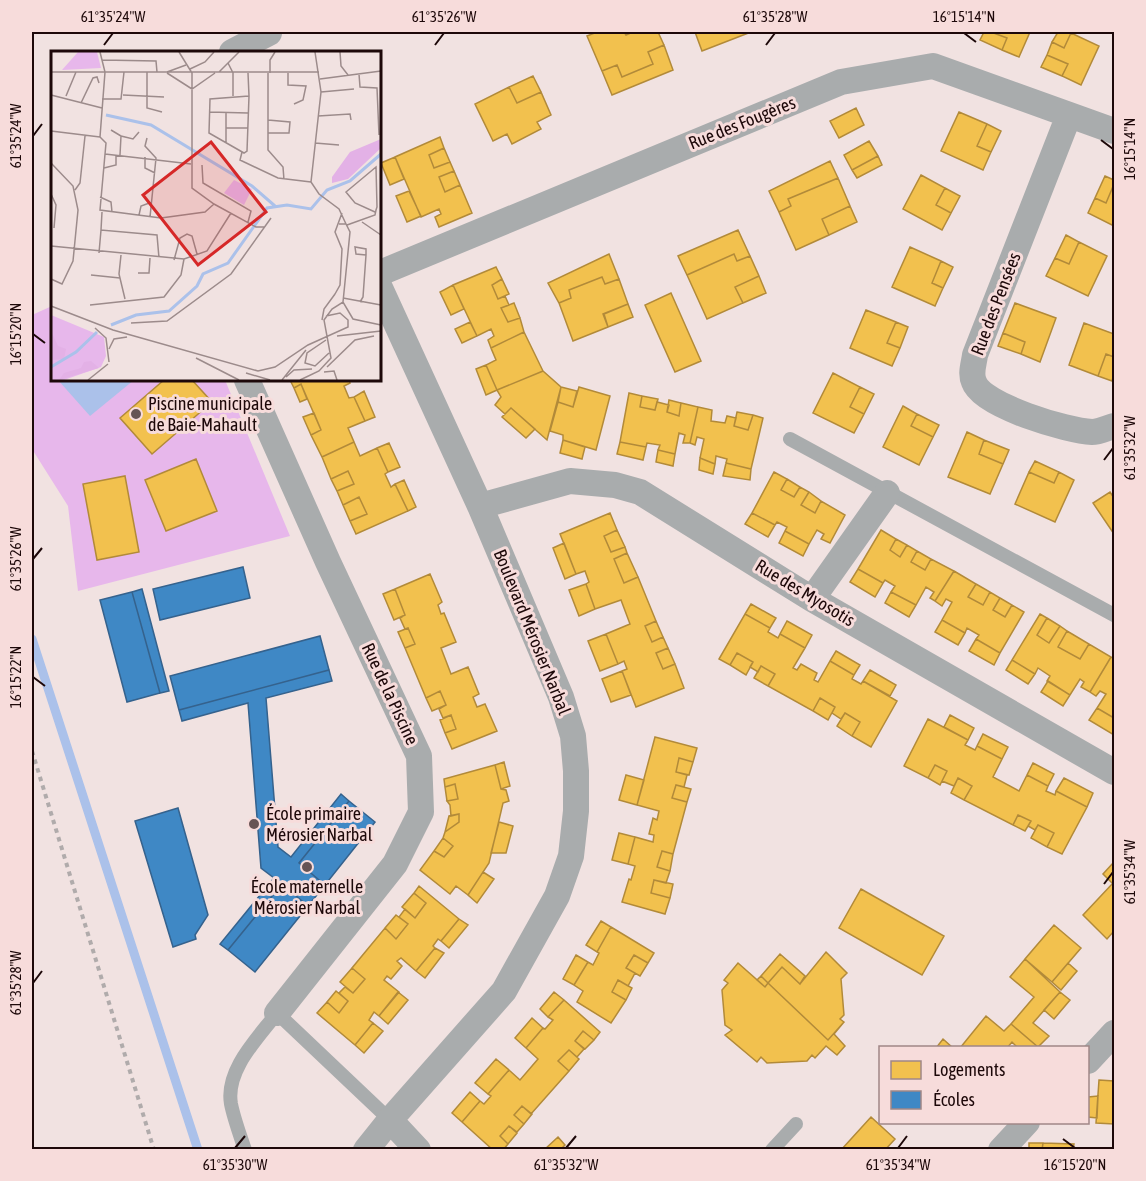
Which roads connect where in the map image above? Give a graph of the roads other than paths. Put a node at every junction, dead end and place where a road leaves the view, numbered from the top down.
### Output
1 (271, 39) edge
2 (235, 51) edge
3 (1068, 115) junction
4 (1114, 130) edge
5 (381, 273) edge
6 (381, 290) edge
7 (247, 381) edge
8 (1114, 426) edge
9 (790, 439) dead end
10 (887, 493) junction
11 (480, 506) junction
12 (812, 599) junction
13 (1114, 615) edge
14 (1114, 772) edge
15 (277, 1013) junction
16 (1114, 1033) edge
17 (1089, 1060) edge
18 (390, 1120) junction
19 (1025, 1124) edge
20 (796, 1125) dead end
21 (245, 1149) edge
22 (366, 1149) edge
23 (418, 1149) edge
24 (772, 1149) edge
25 (1001, 1149) edge

1 - 2 street
3 - 4 street, Rue des Fougères
3 - 5 street, Rue des Fougères
3 - 8 street, Rue des Pensées
6 - 11 street, Boulevard Mérosier Narbal
7 - 15 street, Rue de la Piscine
9 - 10 lane
10 - 12 street
10 - 13 lane
11 - 12 street, Rue des Myosotis
11 - 18 street, Boulevard Mérosier Narbal
12 - 14 street, Rue des Myosotis
15 - 18 lane
15 - 21 lane, Rue de la Piscine
16 - 17 street
18 - 22 street, Boulevard Mérosier Narbal
18 - 23 street
19 - 25 street
20 - 24 lane

